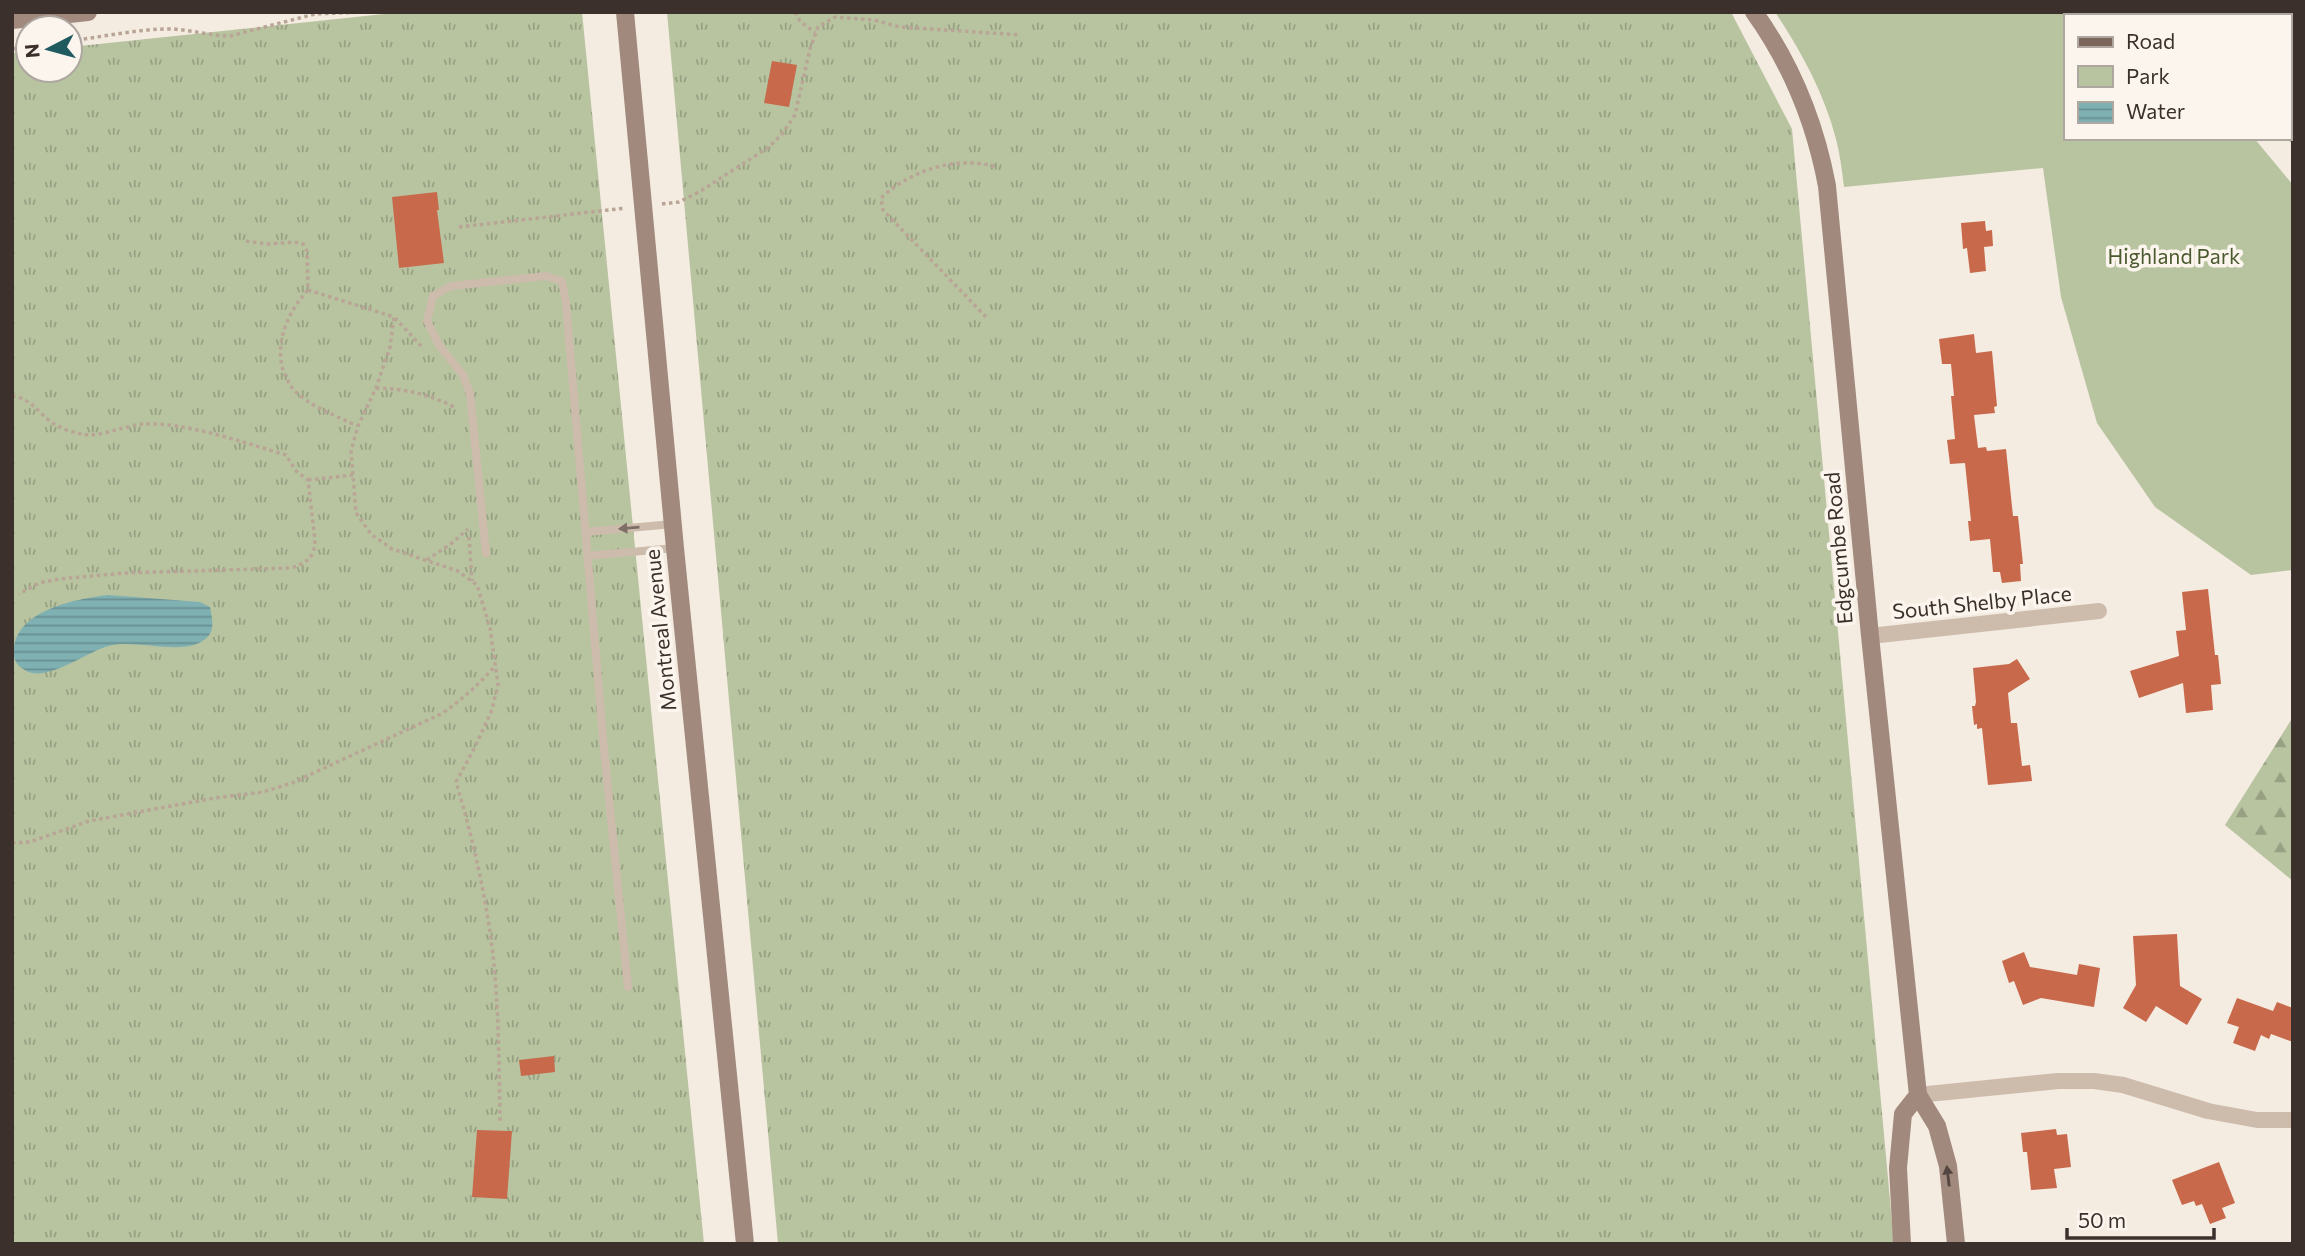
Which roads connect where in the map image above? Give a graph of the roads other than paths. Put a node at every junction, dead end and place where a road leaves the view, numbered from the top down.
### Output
1 (88, 12) edge
2 (625, 12) edge
3 (1754, 12) edge
4 (67, 13) edge
5 (12, 20) edge
6 (673, 524) junction
7 (586, 533) junction
8 (675, 548) junction
9 (486, 553) dead end
10 (587, 556) junction
11 (2099, 611) dead end
12 (1870, 636) junction
13 (628, 987) dead end
14 (1918, 1095) junction
15 (2293, 1119) edge
16 (745, 1244) edge
17 (1902, 1244) edge
18 (1955, 1244) edge

1 - 4 street
2 - 6 street, Montreal Avenue
3 - 12 street, Edgcumbe Road
4 - 5 street
6 -> 7 lane
6 - 8 street, Montreal Avenue
7 - 9 lane
7 - 10 lane
8 - 10 lane
8 - 16 street, Montreal Avenue
10 - 13 lane
11 - 12 street, South Shelby Place
12 - 14 street, Edgcumbe Road
14 - 15 street
14 - 17 street
18 -> 14 street, Edgcumbe Road

